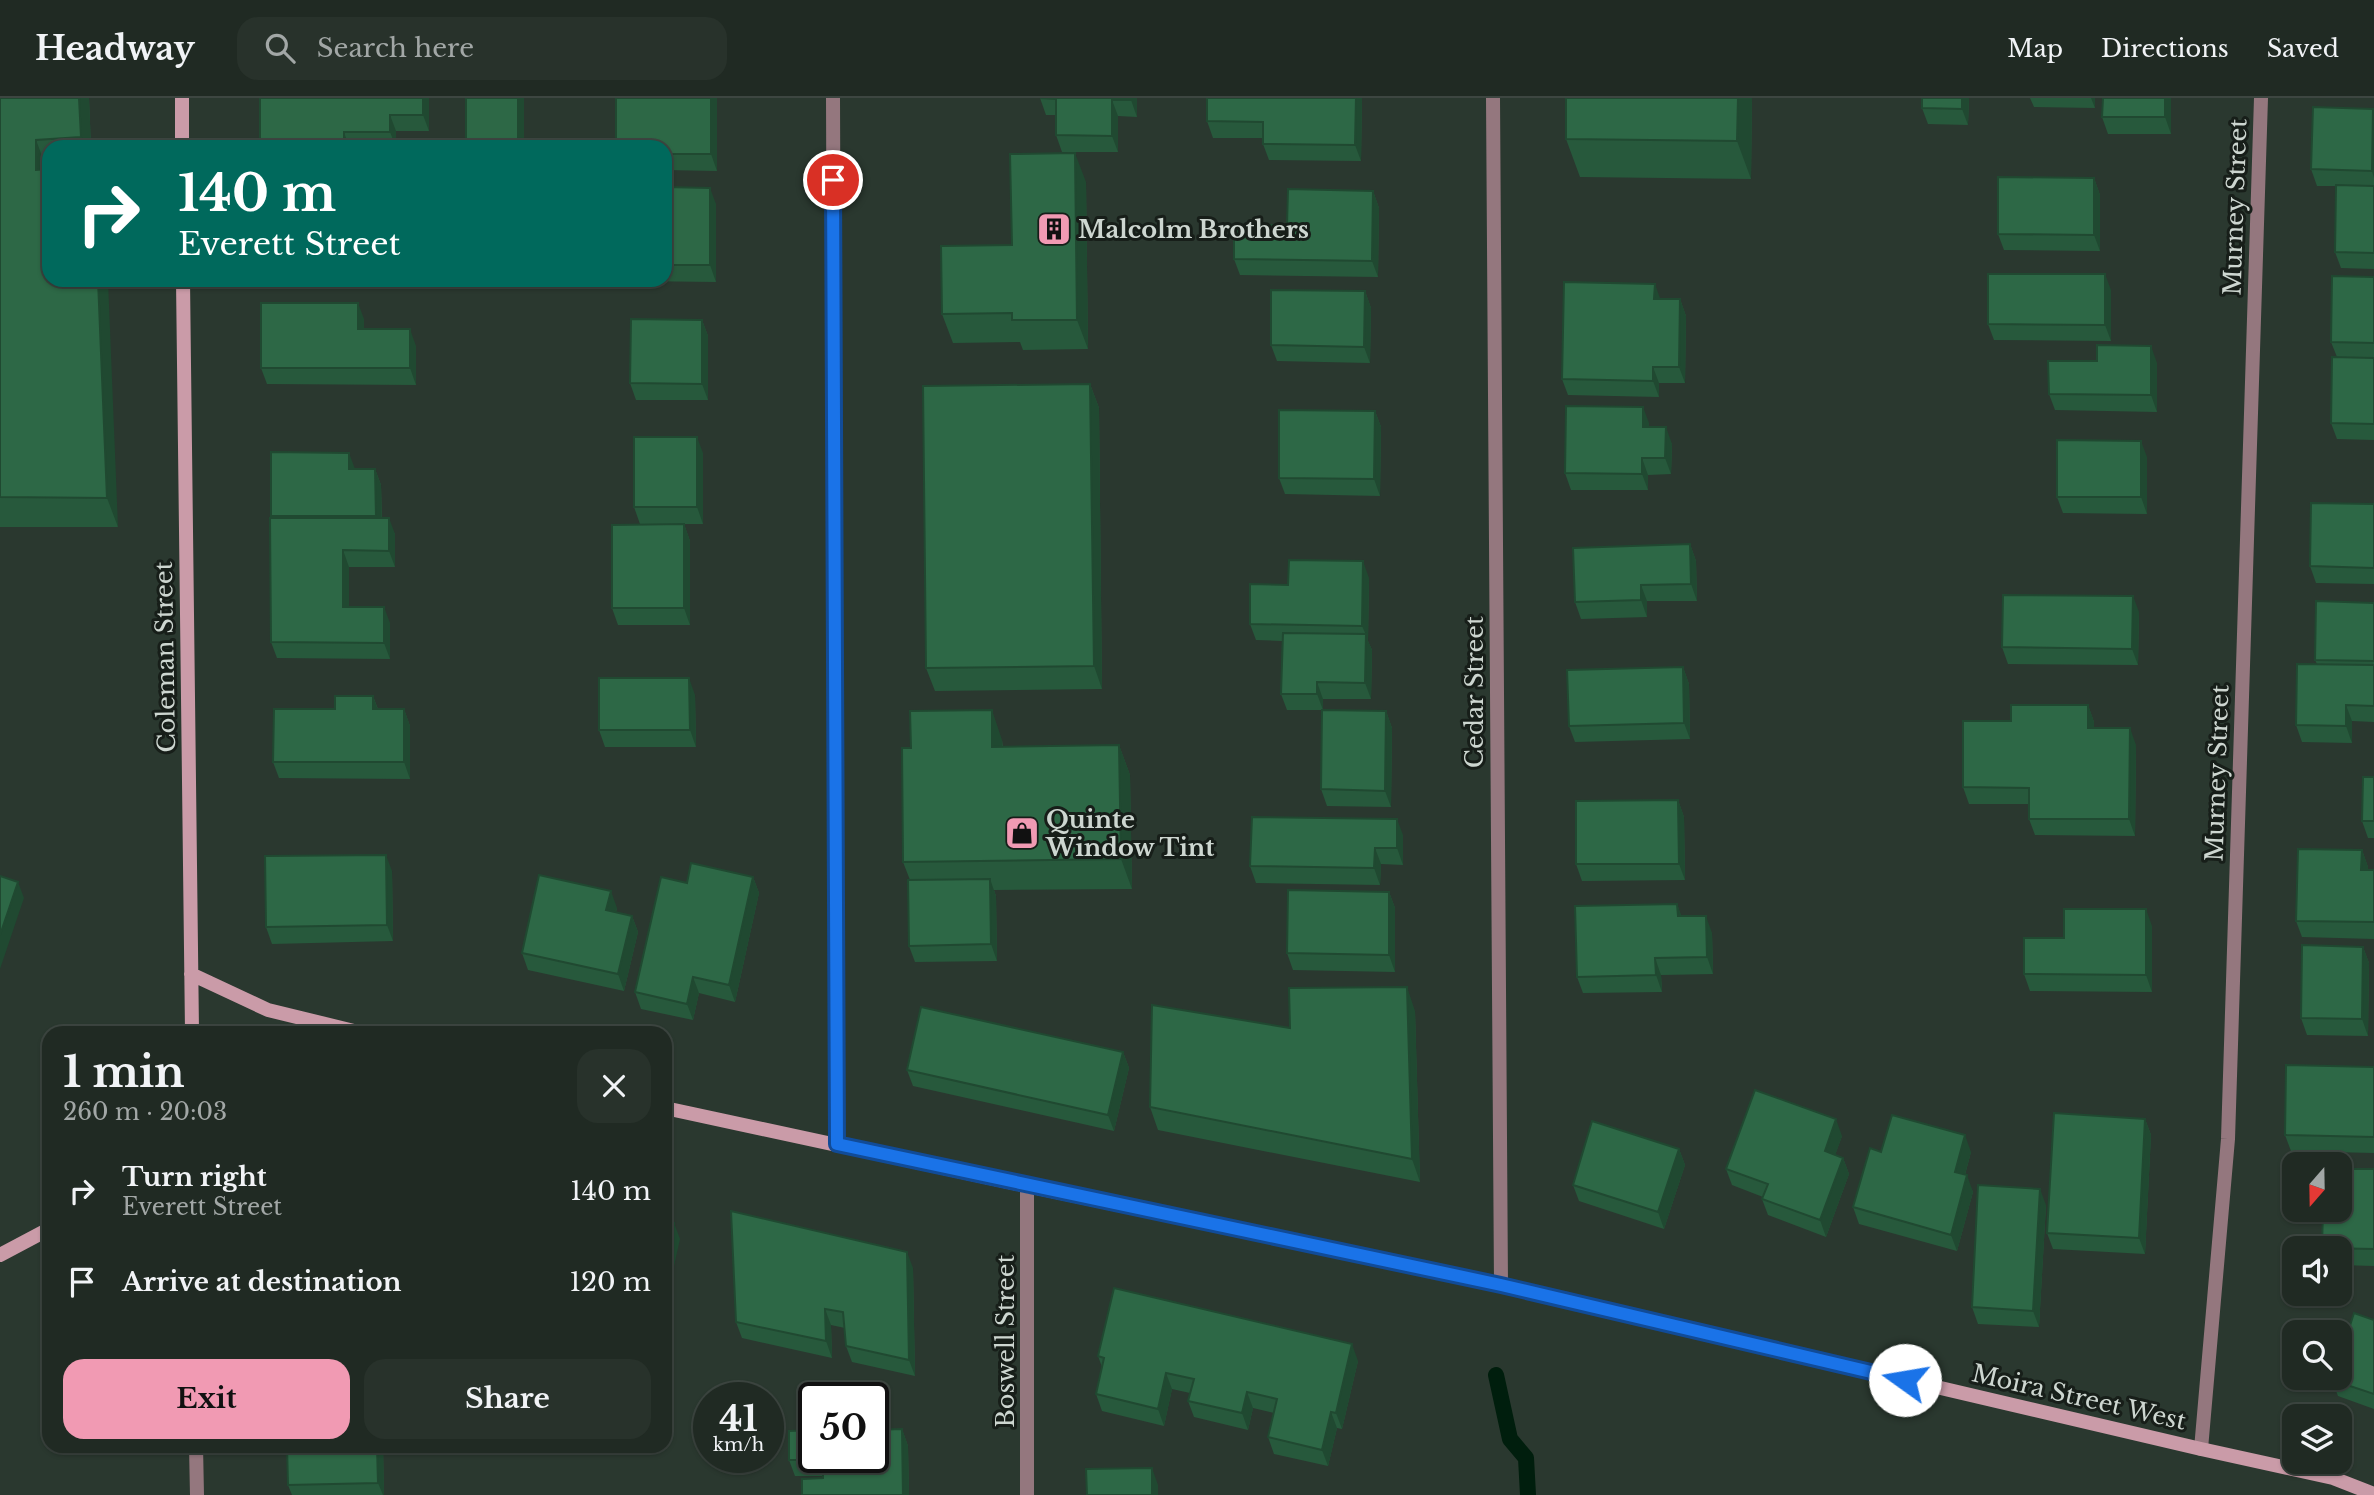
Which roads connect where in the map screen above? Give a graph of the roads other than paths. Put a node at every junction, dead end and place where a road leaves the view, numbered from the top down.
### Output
1 (181, 98) edge
2 (833, 98) edge
3 (1493, 98) edge
4 (2261, 98) edge
5 (182, 140) edge
6 (183, 287) edge
7 (191, 974) junction
8 (191, 1026) edge
9 (333, 1026) edge
10 (672, 1109) edge
11 (837, 1144) junction
12 (1027, 1186) junction
13 (42, 1233) edge
14 (0, 1255) edge
15 (1501, 1285) junction
16 (2201, 1449) junction
17 (196, 1453) edge
18 (2374, 1494) edge
19 (197, 1495) edge
20 (1027, 1495) edge

1 - 5 main road
2 - 11 street
3 - 15 street, Cedar Street
4 - 16 street, Murney Street
6 - 7 main road, Coleman Street
7 - 8 main road, Coleman Street
7 - 9 main road
10 - 11 main road, Moira Street West
11 - 12 main road, Moira Street West
12 - 15 main road, Moira Street West
12 - 20 street, Boswell Street
13 - 14 main road
15 - 16 main road, Moira Street West
16 - 18 main road, Moira Street West
17 - 19 street

